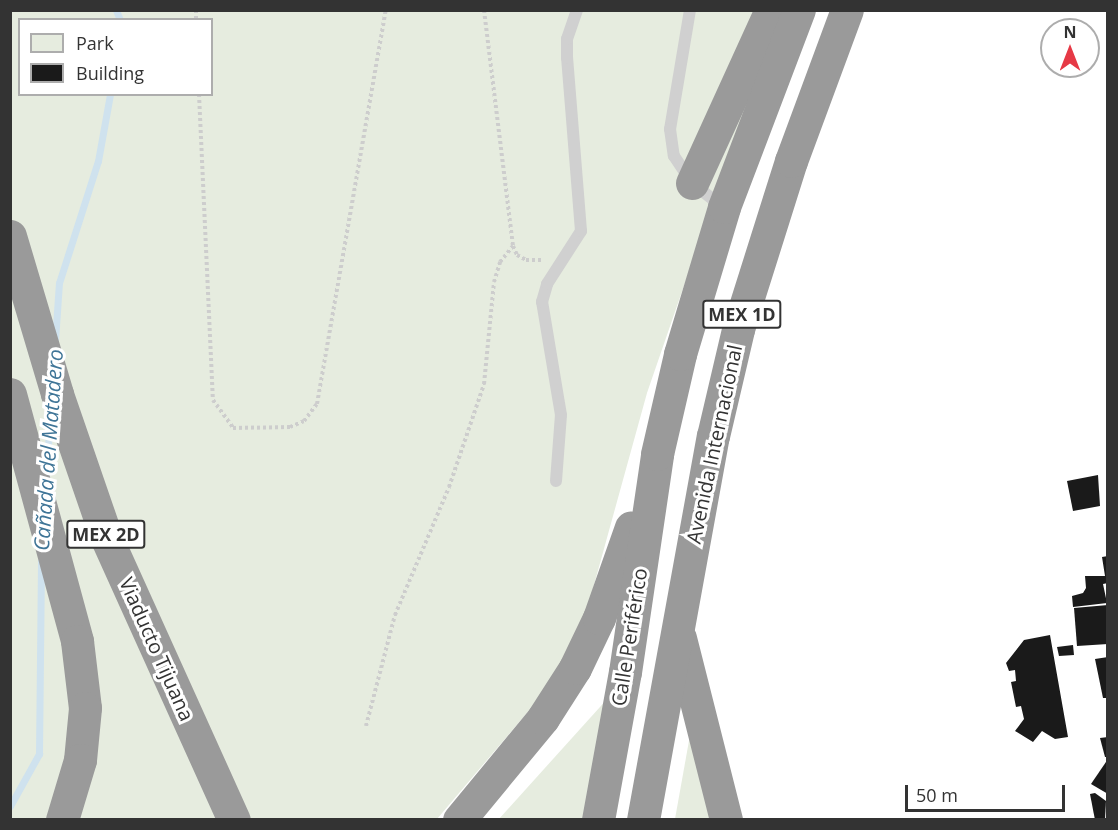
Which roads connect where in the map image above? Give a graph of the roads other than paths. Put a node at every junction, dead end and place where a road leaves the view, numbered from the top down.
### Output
1 (577, 10) edge
2 (690, 10) edge
3 (771, 10) edge
4 (799, 10) edge
5 (847, 10) edge
6 (692, 183) junction
7 (724, 207) junction
8 (10, 236) edge
9 (10, 394) edge
10 (657, 454) junction
11 (556, 481) dead end
12 (677, 629) junction
13 (62, 819) edge
14 (234, 819) edge
15 (459, 819) edge
16 (598, 819) edge
17 (644, 819) edge
18 (726, 819) edge

1 - 11 lane
2 - 6 lane
3 - 6 highway
4 - 7 highway, MEX 1D
5 - 12 highway, Avenida Internacional / MEX 1D
6 - 7 lane
7 - 10 highway, MEX 1D
8 - 14 highway, Viaducto Tijuana / MEX 2D
9 - 13 highway, MEX 2D
10 - 15 highway, MEX 1D
10 - 16 highway, Calle Periférico
12 - 17 highway, Avenida Internacional / MEX 1D
12 - 18 highway

